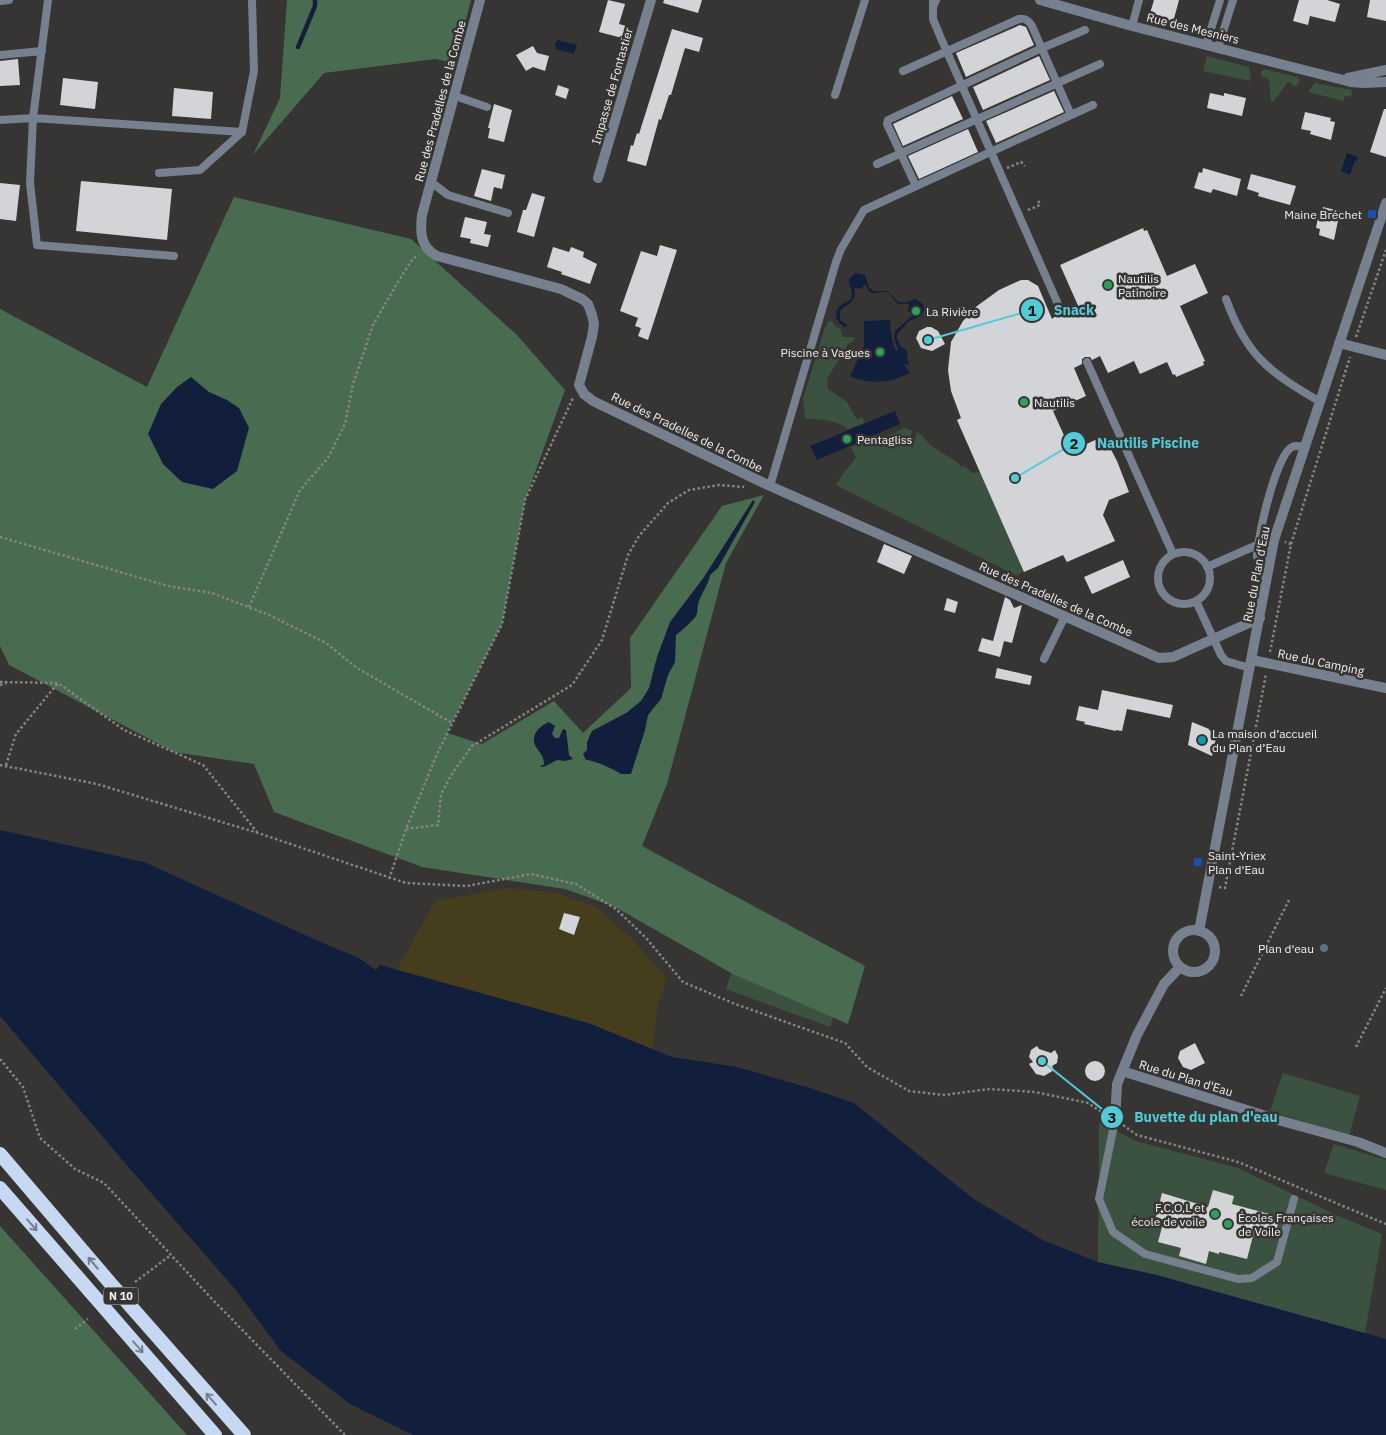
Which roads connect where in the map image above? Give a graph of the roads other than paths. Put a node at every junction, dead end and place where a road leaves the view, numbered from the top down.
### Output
1 (9, 0) edge
2 (48, 0) edge
3 (252, 0) edge
4 (480, 0) edge
5 (651, 0) edge
6 (864, 0) edge
7 (1040, 0) edge
8 (1139, 0) edge
9 (1220, 0) edge
10 (1233, 0) edge
11 (0, 1) edge
12 (934, 2) edge
13 (1132, 26) junction
14 (1085, 30) dead end
15 (1206, 45) junction
16 (1042, 48) junction
17 (1218, 48) junction
18 (42, 51) junction
19 (947, 52) junction
20 (0, 55) edge
21 (1100, 64) dead end
22 (1386, 70) edge
23 (903, 71) dead end
24 (1340, 79) junction
25 (1057, 82) junction
26 (1386, 82) edge
27 (962, 84) junction
28 (835, 94) dead end
29 (455, 96) junction
30 (1093, 105) dead end
31 (487, 107) dead end
32 (1071, 115) junction
33 (33, 118) junction
34 (977, 118) junction
35 (0, 120) edge
36 (242, 132) junction
37 (992, 151) junction
38 (901, 153) junction
39 (877, 164) dead end
40 (159, 173) dead end
41 (598, 178) dead end
42 (431, 182) junction
43 (916, 186) junction
44 (1386, 203) edge
45 (508, 212) dead end
46 (174, 256) dead end
47 (1226, 299) dead end
48 (1061, 311) dead end
49 (1339, 343) junction
50 (1386, 355) edge
51 (1087, 362) dead end
52 (1319, 400) junction
53 (1304, 447) junction
54 (770, 486) junction
55 (1257, 545) junction
56 (1173, 554) junction
57 (1207, 567) junction
58 (1269, 570) junction
59 (1196, 601) junction
60 (1064, 616) junction
61 (1260, 618) junction
62 (1214, 640) junction
63 (1044, 659) dead end
64 (1251, 664) junction
65 (1386, 688) edge
66 (1199, 931) junction
67 (1180, 967) junction
68 (1122, 1072) junction
69 (1115, 1120) joint
70 (1386, 1152) edge
71 (0, 1154) edge
72 (0, 1188) edge
73 (1294, 1200) dead end
74 (215, 1435) edge
75 (244, 1435) edge

1 - 11 lane
2 - 18 lane
3 - 36 lane
4 - 29 street, Rue des Pradelles de la Combe
5 - 41 street, Impasse de Fontastier
6 - 28 lane
7 - 13 street, Rue des Mesniers
8 - 13 lane
9 - 15 lane
10 - 17 lane
12 - 19 lane
13 - 15 street, Rue des Mesniers
14 - 16 lane
15 - 17 street, Rue des Mesniers
16 - 19 lane
16 - 25 lane
16 - 27 lane
17 - 24 street, Rue des Mesniers
18 - 20 lane
18 - 33 lane
19 - 23 lane
19 - 27 lane
21 - 25 lane
22 - 24 street, Rue des Mesniers
24 - 26 street, Rue des Mesniers
25 - 32 lane
25 - 34 lane
27 - 34 lane
27 - 38 lane
29 - 31 lane
29 - 42 street, Rue des Pradelles de la Combe
30 - 32 lane
32 - 37 lane
33 - 35 lane
33 - 36 lane
33 - 46 lane
34 - 37 lane
34 - 38 lane
36 - 40 lane
37 - 43 lane
37 - 48 lane
38 - 39 lane
38 - 43 lane
42 - 45 lane
42 - 54 street, Rue des Pradelles de la Combe
43 - 54 lane
44 - 49 street, Rue du Plan d'Eau
47 - 52 lane
49 - 50 street
49 - 52 street, Rue du Plan d'Eau
51 - 56 lane
52 - 53 street, Rue du Plan d'Eau
53 - 55 lane
53 - 58 street, Rue du Plan d'Eau
54 - 60 street, Rue des Pradelles de la Combe
55 - 57 lane
55 - 58 lane
56 - 57 lane
56 - 59 lane
57 - 59 lane
58 - 61 street, Rue du Plan d'Eau
59 - 62 lane
60 - 62 street, Rue des Pradelles de la Combe
60 - 63 lane
61 - 62 street, Rue des Pradelles de la Combe
61 - 64 street, Rue du Plan d'Eau
62 - 64 lane
64 - 65 street, Rue du Camping
64 - 66 street, Rue du Plan d'Eau
66 - 67 street
66 - 67 street
67 - 68 street, Rue du Plan d'Eau
68 - 69 street, Rue du Plan d'Eau
68 - 70 street, Rue du Plan d'Eau
69 - 73 lane
75 -> 71 highway, N 10
72 -> 74 highway, N 10

